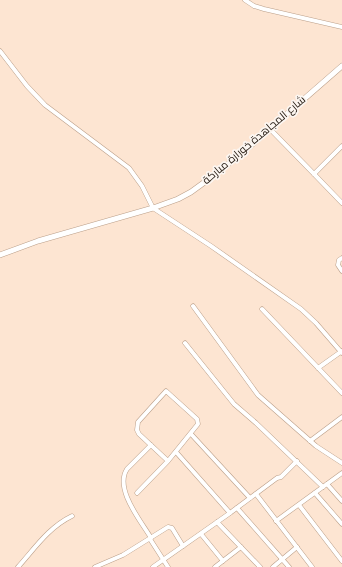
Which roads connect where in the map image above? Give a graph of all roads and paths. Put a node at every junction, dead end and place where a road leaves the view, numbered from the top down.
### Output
1 (245, 0) edge
2 (342, 26) edge
3 (0, 51) edge
4 (342, 66) edge
5 (270, 129) junction
6 (342, 146) edge
7 (314, 174) junction
8 (342, 203) edge
9 (153, 208) junction
10 (0, 255) edge
11 (342, 258) edge
12 (342, 271) edge
13 (193, 306) dead end
14 (262, 309) dead end
15 (185, 343) dead end
16 (342, 352) edge
17 (318, 368) junction
18 (342, 393) edge
19 (342, 417) edge
20 (191, 434) junction
21 (310, 441) junction
22 (150, 445) junction
23 (176, 452) junction
24 (168, 461) junction
25 (297, 461) junction
26 (342, 463) edge
27 (342, 474) edge
28 (325, 486) junction
29 (137, 492) dead end
30 (315, 493) junction
31 (256, 494) junction
32 (250, 498) junction
33 (342, 501) edge
34 (299, 505) junction
35 (237, 508) junction
36 (230, 513) junction
37 (72, 516) dead end
38 (276, 521) junction
39 (217, 522) junction
40 (342, 524) edge
41 (201, 534) junction
42 (151, 538) junction
43 (183, 546) junction
44 (241, 547) junction
45 (297, 547) junction
46 (282, 559) junction
47 (162, 561) junction
48 (342, 561) edge
49 (222, 564) edge
50 (18, 567) edge
51 (95, 567) edge
52 (153, 567) edge
53 (168, 567) edge
54 (215, 567) edge
55 (260, 567) edge
56 (273, 567) edge
57 (289, 567) edge
58 (312, 567) edge

1 - 2 street
3 - 9 street
4 - 5 street, شارع المجاهدة خورارة مباركة
5 - 7 street
5 - 9 street, شارع المجاهدة خورارة مباركة
6 - 7 street
7 - 8 street
9 - 10 street, شارع المجاهدة خورارة مباركة
9 - 16 street
11 - 12 street
13 - 21 street
14 - 17 street
15 - 25 street
16 - 17 street
17 - 18 street
19 - 21 street
20 - 22 street
20 - 23 street
20 - 32 street
21 - 26 street
22 - 24 street
22 - 42 street
23 - 24 street
23 - 36 street
24 - 29 street
25 - 28 street
25 - 31 street
27 - 28 street
28 - 30 street
28 - 33 street
30 - 34 street
30 - 40 street
31 - 32 street
31 - 38 street
32 - 35 street
34 - 38 street
34 - 48 street
35 - 36 street
35 - 46 street
36 - 39 street
37 - 50 street
38 - 45 street
39 - 41 street
39 - 44 street
41 - 43 street
41 - 49 street
42 - 43 street
42 - 47 street
42 - 51 street
43 - 47 street
44 - 49 street
44 - 55 street
45 - 46 street
45 - 58 street
46 - 56 street
46 - 57 street
47 - 52 street
47 - 53 street
49 - 54 street

